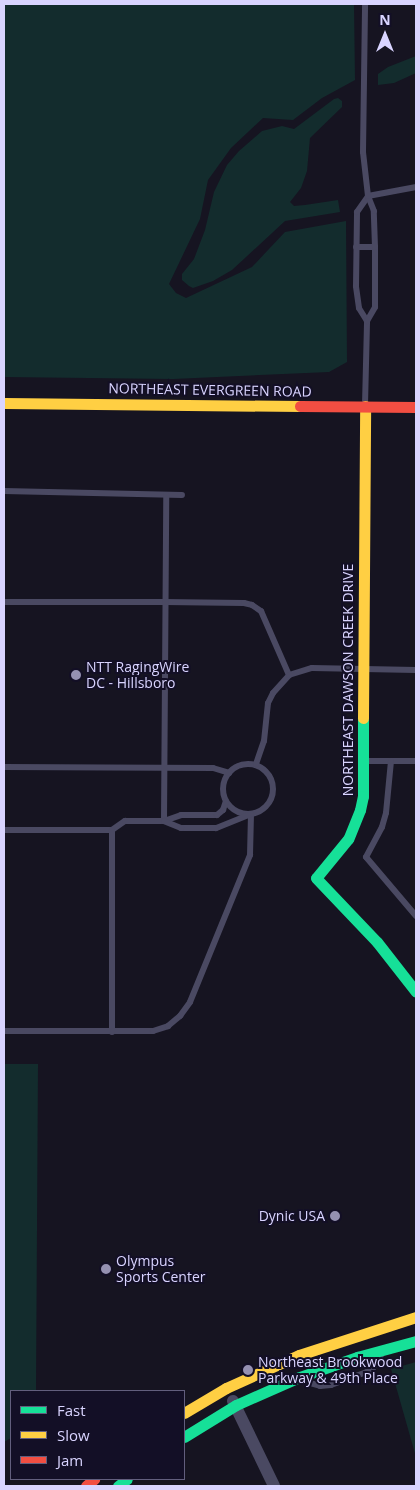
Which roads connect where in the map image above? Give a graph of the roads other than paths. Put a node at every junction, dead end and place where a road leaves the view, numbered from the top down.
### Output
1 (365, 4) edge
2 (416, 187) edge
3 (368, 196) junction
4 (356, 247) junction
5 (375, 247) junction
6 (367, 320) junction
7 (4, 403) edge
8 (365, 406) junction
9 (416, 407) edge
10 (4, 491) edge
11 (166, 495) junction
12 (182, 495) dead end
13 (4, 602) edge
14 (165, 602) junction
15 (363, 670) junction
16 (416, 670) edge
17 (289, 674) junction
18 (364, 761) junction
19 (390, 761) junction
20 (416, 761) edge
21 (256, 764) junction
22 (4, 767) edge
23 (164, 768) junction
24 (229, 773) junction
25 (226, 801) junction
26 (251, 814) junction
27 (164, 821) junction
28 (4, 830) edge
29 (112, 830) junction
30 (416, 916) edge
31 (416, 992) edge
32 (4, 1031) edge
33 (112, 1032) junction
34 (416, 1318) edge
35 (416, 1341) edge
36 (382, 1350) junction
37 (297, 1378) junction
38 (226, 1388) junction
39 (236, 1406) junction
40 (185, 1411) edge
41 (185, 1436) edge
42 (274, 1486) edge

1 - 3 lane
2 - 3 lane
3 - 4 lane
3 - 5 lane
4 - 5 lane
4 - 6 lane
5 - 6 lane
6 - 8 lane
7 - 8 main road, NORTHEAST EVERGREEN ROAD
8 - 9 main road, NORTHEAST EVERGREEN ROAD
8 - 15 main road, NORTHEAST DAWSON CREEK DRIVE
10 - 11 lane
11 - 12 lane
11 - 14 lane
13 - 14 lane
14 - 17 lane
14 - 23 lane
15 - 16 lane
15 - 17 lane
15 - 18 main road, NORTHEAST DAWSON CREEK DRIVE
17 - 21 lane
18 - 19 lane
18 - 31 main road, NORTHEAST DAWSON CREEK DRIVE
19 - 20 lane
19 - 30 lane
21 - 24 lane
21 - 26 lane
22 - 23 lane
23 - 24 lane
23 - 27 lane
24 - 25 lane
25 - 26 lane
25 - 27 lane
26 - 27 lane
26 - 33 lane
27 - 29 lane
28 - 29 lane
29 - 33 lane
32 - 33 lane
34 - 38 main road
35 - 36 main road
36 - 37 main road
36 - 37 lane
37 - 39 main road
38 - 39 street
38 - 40 main road
39 - 41 main road
39 - 42 street

